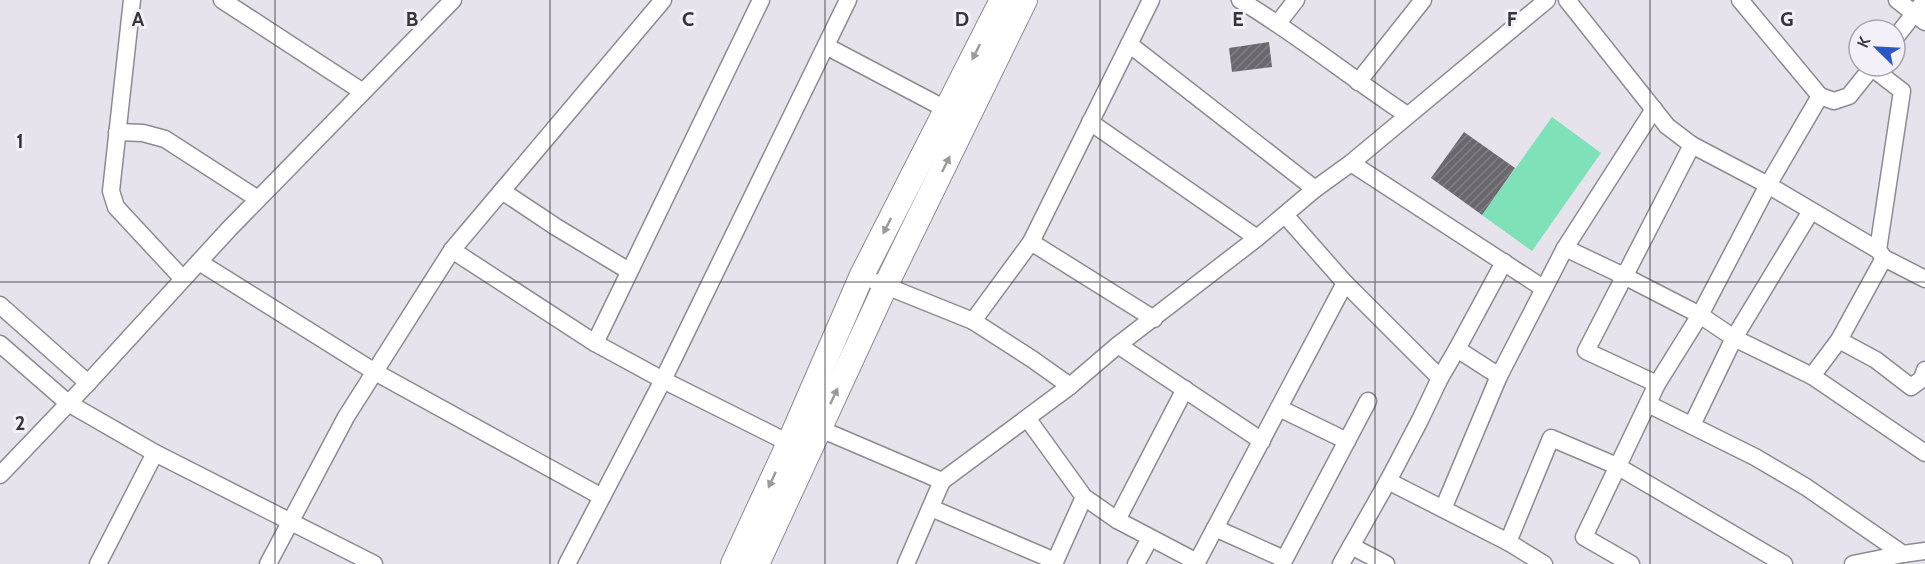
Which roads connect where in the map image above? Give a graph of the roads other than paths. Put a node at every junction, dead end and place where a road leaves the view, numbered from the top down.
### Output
1 (132, 0) edge
2 (222, 0) edge
3 (453, 0) edge
4 (663, 0) edge
5 (761, 0) edge
6 (848, 0) edge
7 (1002, 0) edge
8 (1026, 0) edge
9 (1151, 0) edge
10 (1240, 0) edge
11 (1296, 0) edge
12 (1423, 0) edge
13 (1547, 0) edge
14 (1567, 0) edge
15 (1740, 0) edge
16 (1897, 0) edge
17 (1925, 0) edge
18 (1920, 18) edge
19 (1278, 23) junction
20 (1907, 28) edge
21 (1129, 44) junction
22 (826, 46) junction
23 (1863, 78) edge
24 (1886, 78) edge
25 (1358, 82) junction
26 (363, 92) junction
27 (1820, 96) junction
28 (1654, 109) junction
29 (957, 115) junction
30 (1407, 115) junction
31 (1090, 122) junction
32 (117, 132) junction
33 (1692, 145) junction
34 (1352, 163) junction
35 (1768, 185) junction
36 (1315, 189) junction
37 (502, 191) junction
38 (258, 199) junction
39 (1811, 211) junction
40 (1285, 215) junction
41 (1257, 238) junction
42 (1031, 242) junction
43 (1565, 248) junction
44 (452, 250) junction
45 (1881, 254) junction
46 (199, 262) junction
47 (1504, 262) junction
48 (629, 271) junction
49 (862, 275) junction
50 (1624, 276) junction
51 (183, 279) junction
52 (1925, 279) edge
53 (1345, 283) junction
54 (885, 287) junction
55 (1543, 288) junction
56 (0, 305) edge
57 (1700, 315) junction
58 (1154, 319) junction
59 (973, 321) junction
60 (1734, 338) junction
61 (1839, 340) junction
62 (594, 343) junction
63 (0, 344) edge
64 (1118, 345) junction
65 (1457, 349) junction
66 (1925, 370) edge
67 (375, 372) junction
68 (1499, 376) junction
69 (1812, 376) junction
70 (1440, 378) junction
71 (663, 380) junction
72 (88, 383) junction
73 (1658, 384) junction
74 (1070, 386) junction
75 (1185, 389) junction
76 (1368, 401) dead end
77 (68, 403) junction
78 (1648, 404) junction
79 (1278, 408) junction
80 (1027, 418) junction
81 (809, 424) junction
82 (1692, 425) junction
83 (1262, 441) junction
84 (1347, 441) junction
85 (798, 448) junction
86 (155, 453) junction
87 (1925, 453) edge
88 (1617, 466) junction
89 (0, 475) edge
90 (942, 481) junction
91 (1388, 481) junction
92 (602, 496) junction
93 (1084, 497) junction
94 (931, 508) junction
95 (1443, 509) junction
96 (1117, 520) junction
97 (290, 521) junction
98 (1215, 528) junction
99 (1150, 538) junction
100 (1508, 542) junction
101 (1351, 546) junction
102 (1925, 551) edge
103 (1903, 554) junction
104 (1055, 562) edge
105 (1283, 562) edge
106 (1197, 563) edge
107 (98, 564) edge
108 (267, 564) edge
109 (374, 564) edge
110 (567, 564) edge
111 (732, 564) edge
112 (757, 564) edge
113 (906, 564) edge
114 (1136, 564) edge
115 (1341, 564) edge
116 (1386, 564) edge
117 (1544, 564) edge
118 (1631, 564) edge
119 (1784, 564) edge
120 (1853, 564) edge

1 - 32 street
2 - 26 street
3 - 26 street
4 - 37 street
5 - 48 street
6 - 22 street
7 -> 29 street
8 - 29 street
9 - 21 street
10 - 19 street
11 - 19 street
12 - 25 street
13 - 30 street
14 - 28 street
15 - 27 street
16 - 18 street
17 - 18 street
18 - 20 street
19 - 25 street
21 - 31 street
21 - 36 street
22 - 29 street
22 - 71 street
23 - 27 street
24 - 45 street
25 - 30 street
26 - 38 street
27 - 35 street
28 - 33 street
28 - 43 street
29 -> 49 street
54 -> 29 street
30 - 34 street
31 - 41 street
31 - 42 street
32 - 38 street
32 - 51 street
33 - 35 street
33 - 50 street
34 - 36 street
34 - 47 street
35 - 39 street
35 - 57 street
36 - 40 street
37 - 44 street
37 - 48 street
38 - 46 street
39 - 45 street
39 - 60 street
40 - 41 street
40 - 53 street
41 - 58 street
42 - 58 street
42 - 59 street
43 - 50 street
43 - 55 street
44 - 62 street
44 - 67 street
45 - 52 street
45 - 61 street
46 - 51 street
46 - 67 street
47 - 55 street
47 - 65 street
48 - 62 street
49 - 54 street
49 - 81 street
50 - 57 street
50 - 73 street
51 - 72 street
53 - 70 street
53 - 79 street
54 - 59 street
81 -> 54 street
55 - 68 street
56 - 72 street
57 - 60 street
57 - 73 street
58 - 64 street
59 - 74 street
60 - 69 street
60 - 82 street
61 - 66 street
61 - 69 street
62 - 71 street
63 - 77 street
64 - 74 street
64 - 75 street
65 - 68 street
65 - 70 street
67 - 92 street
67 - 97 street
68 - 95 street
69 - 87 street
70 - 91 street
71 - 85 street
71 - 92 street
72 - 77 street
73 - 78 street
74 - 80 street
75 - 83 street
75 - 96 street
76 - 84 street
77 - 86 street
77 - 89 street
78 - 82 street
78 - 88 street
79 - 83 street
79 - 84 street
80 - 90 street
80 - 93 street
81 - 85 street
81 - 90 street
82 - 103 street
83 - 98 street
84 - 105 street
85 -> 111 street
85 - 112 street
86 - 97 street
86 - 107 street
88 - 100 street
88 - 118 street
88 - 119 street
90 - 94 street
91 - 95 street
91 - 101 street
92 - 110 street
93 - 96 street
93 - 104 street
94 - 104 street
94 - 113 street
95 - 100 street
96 - 99 street
97 - 108 street
97 - 109 street
98 - 105 street
98 - 106 street
99 - 106 street
99 - 114 street
100 - 117 street
101 - 115 street
101 - 116 street
102 - 103 street
103 - 120 street

